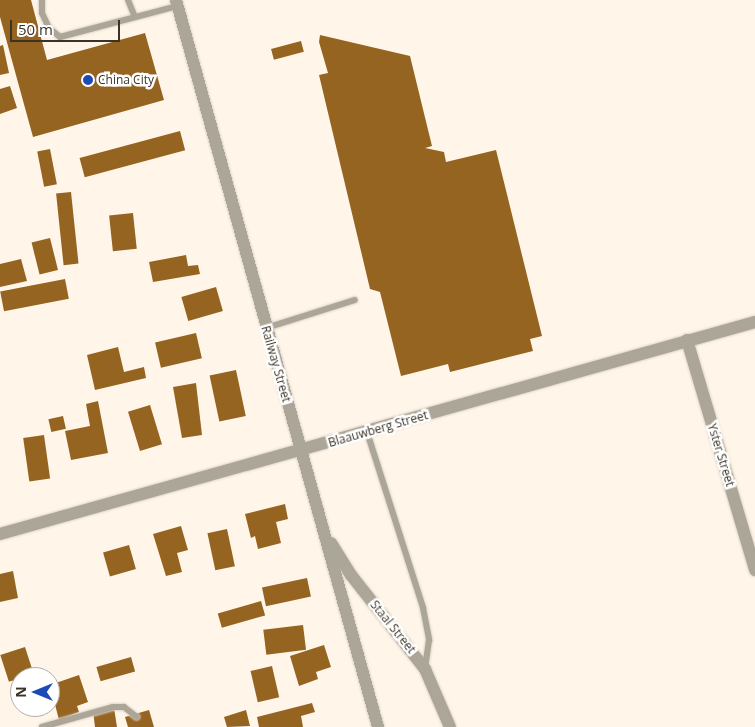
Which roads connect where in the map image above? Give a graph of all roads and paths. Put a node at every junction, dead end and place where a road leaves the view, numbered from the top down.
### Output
1 (42, 0) edge
2 (128, 0) edge
3 (176, 3) edge
4 (134, 18) junction
5 (355, 300) dead end
6 (755, 322) edge
7 (266, 328) junction
8 (687, 340) junction
9 (367, 432) junction
10 (300, 451) junction
11 (324, 533) junction
12 (0, 534) edge
13 (755, 570) edge
14 (425, 669) junction
15 (137, 717) dead end
16 (42, 727) edge
17 (378, 727) edge
18 (450, 727) edge

1 - 4 lane
2 - 4 lane
3 - 4 lane
3 - 7 street, Railway Street
5 - 7 lane
6 - 8 street, Blaauwberg Street
7 - 10 street, Railway Street
8 - 9 street, Blaauwberg Street
8 - 13 street, Yster Street
9 - 10 street, Blaauwberg Street
9 - 14 lane
10 - 11 street, Railway Street
10 - 12 street, Blaauwberg Street
11 - 14 street, Staal Street
11 - 17 street, Railway Street
14 - 18 street, Staal Street
15 - 16 lane

